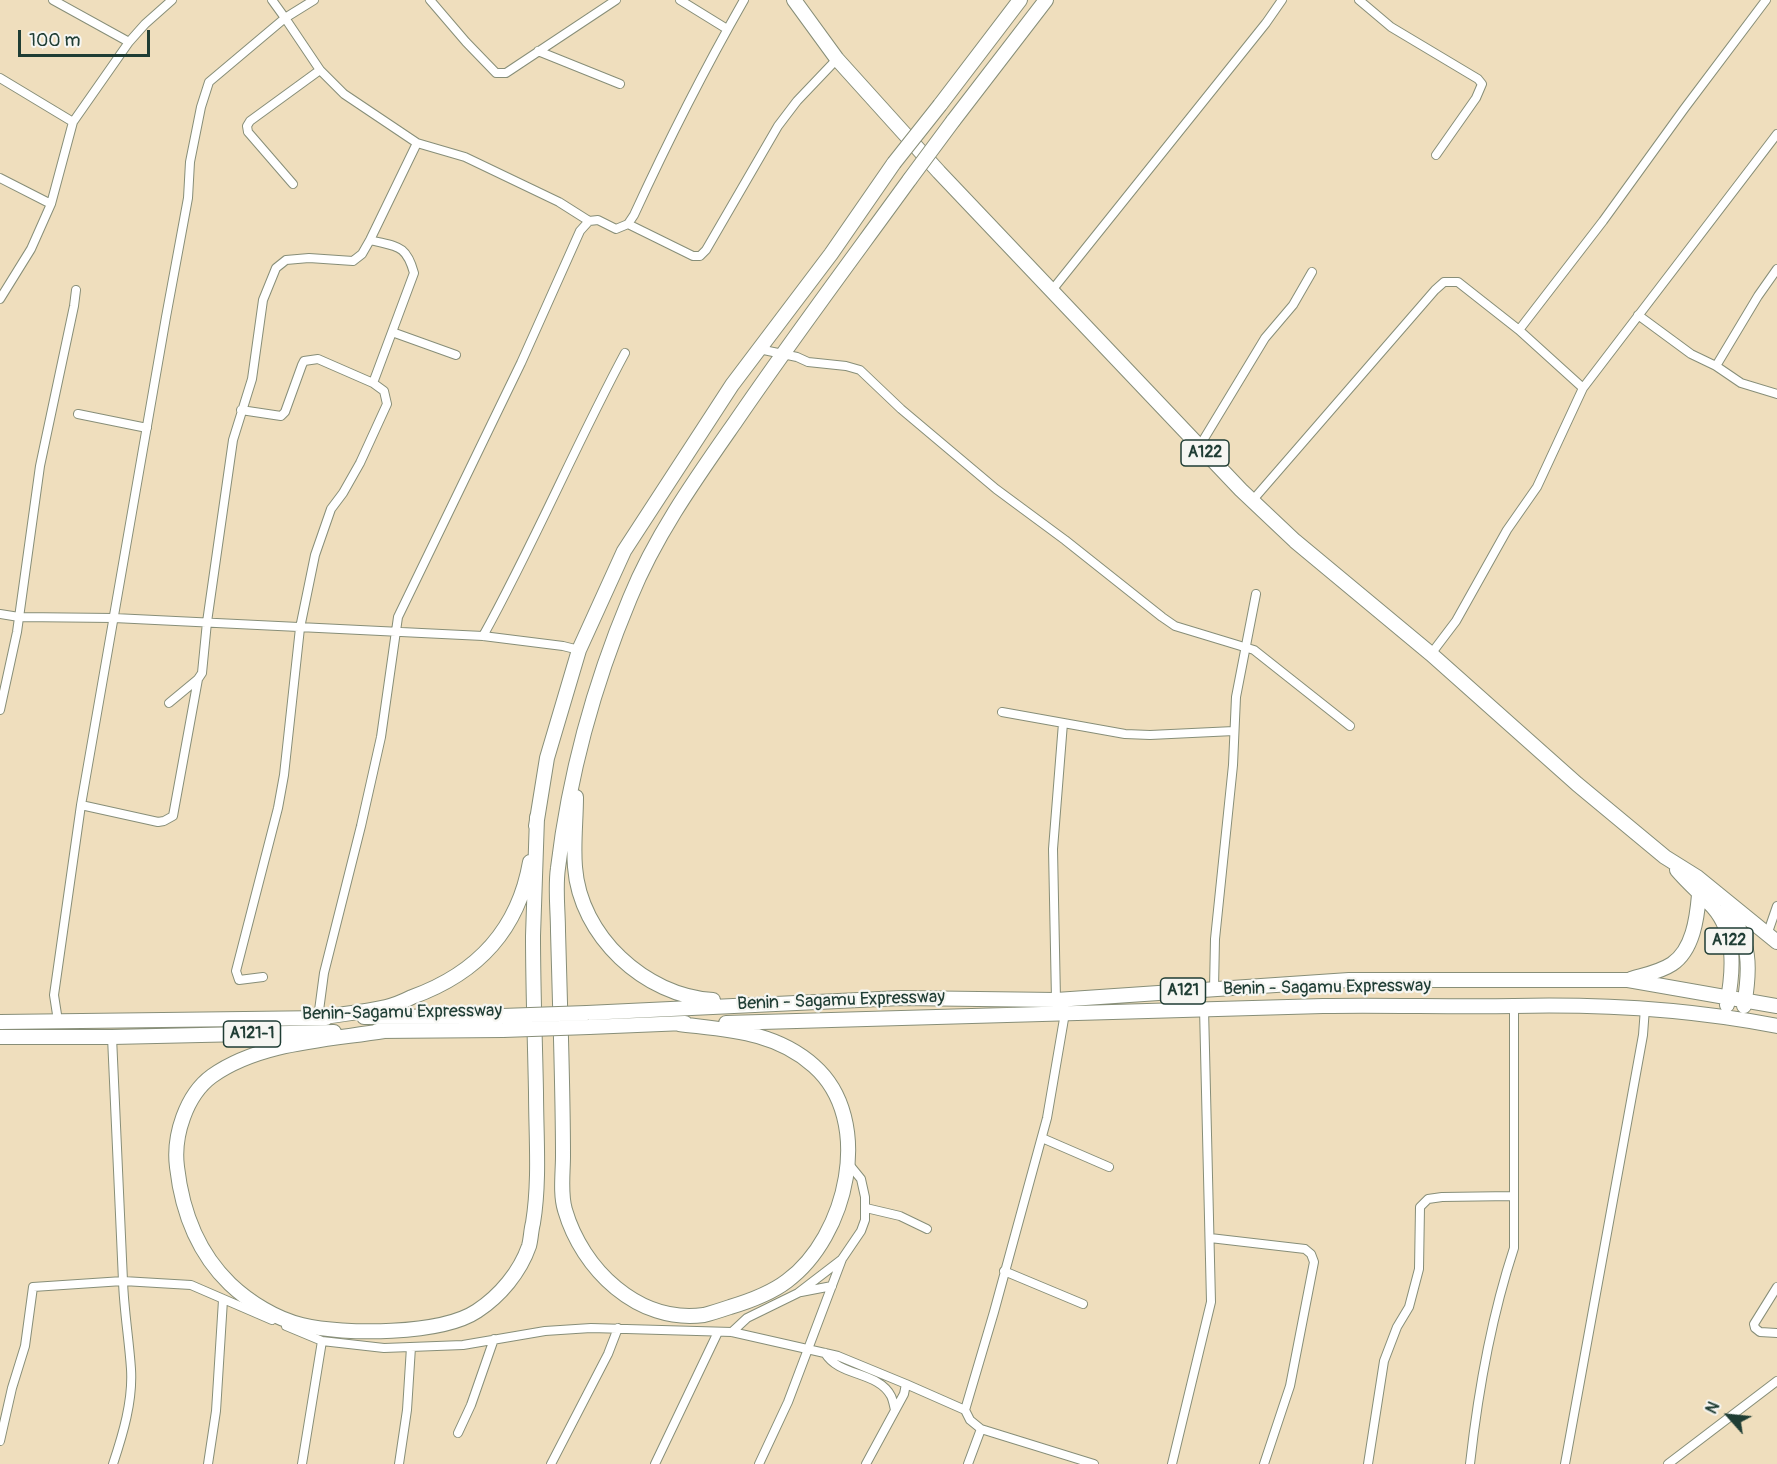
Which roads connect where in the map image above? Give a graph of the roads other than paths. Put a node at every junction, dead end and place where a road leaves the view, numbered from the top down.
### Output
1 (53, 0) edge
2 (172, 0) edge
3 (272, 0) edge
4 (314, 0) edge
5 (430, 0) edge
6 (616, 0) edge
7 (680, 0) edge
8 (744, 0) edge
9 (794, 0) edge
10 (1020, 0) edge
11 (1046, 0) edge
12 (1282, 0) edge
13 (1359, 0) edge
14 (1767, 0) edge
15 (285, 18) junction
16 (727, 29) junction
17 (129, 42) junction
18 (538, 51) junction
19 (837, 59) junction
20 (320, 70) junction
21 (0, 78) edge
22 (620, 84) dead end
23 (73, 122) junction
24 (1777, 134) edge
25 (417, 143) junction
26 (1436, 155) dead end
27 (0, 178) edge
28 (293, 184) dead end
29 (51, 204) junction
30 (590, 221) junction
31 (628, 224) junction
32 (370, 240) junction
33 (1777, 269) edge
34 (1312, 272) dead end
35 (3, 285) edge
36 (76, 290) dead end
37 (1053, 290) junction
38 (0, 299) edge
39 (1638, 315) junction
40 (1519, 330) junction
41 (392, 332) junction
42 (759, 349) junction
43 (624, 353) dead end
44 (456, 355) dead end
45 (783, 355) junction
46 (1716, 366) junction
47 (373, 383) junction
48 (1583, 388) junction
49 (1777, 394) edge
50 (241, 410) junction
51 (78, 414) dead end
52 (147, 428) junction
53 (1199, 447) junction
54 (1252, 501) junction
55 (1256, 594) dead end
56 (0, 614) edge
57 (19, 617) junction
58 (114, 618) junction
59 (207, 622) junction
60 (300, 628) junction
61 (395, 632) junction
62 (483, 636) junction
63 (1245, 646) junction
64 (579, 650) junction
65 (1431, 654) junction
66 (198, 679) junction
67 (169, 703) dead end
68 (0, 710) edge
69 (1002, 712) dead end
70 (1063, 723) junction
71 (1350, 726) dead end
72 (1234, 731) junction
73 (577, 759) junction
74 (81, 805) junction
75 (537, 817) junction
76 (1665, 857) junction
77 (1700, 895) junction
78 (1724, 900) junction
79 (1777, 906) edge
80 (1772, 938) edge
81 (263, 976) dead end
82 (1628, 980) junction
83 (1214, 988) junction
84 (1729, 997) junction
85 (1745, 999) junction
86 (1056, 1000) junction
87 (782, 1004) junction
88 (1514, 1006) junction
89 (1777, 1006) edge
90 (1204, 1008) junction
91 (1645, 1008) junction
92 (1065, 1013) junction
93 (1725, 1016) junction
94 (318, 1018) junction
95 (1741, 1019) junction
96 (588, 1020) junction
97 (57, 1021) junction
98 (0, 1022) edge
99 (503, 1023) junction
100 (679, 1023) junction
101 (1777, 1026) edge
102 (384, 1031) junction
103 (0, 1037) edge
104 (112, 1037) junction
105 (1042, 1138) junction
106 (848, 1163) junction
107 (1109, 1167) dead end
108 (1513, 1196) junction
109 (866, 1208) junction
110 (927, 1229) dead end
111 (1210, 1238) junction
112 (842, 1259) junction
113 (1004, 1271) junction
114 (123, 1281) junction
115 (832, 1286) junction
116 (1777, 1287) edge
117 (798, 1293) junction
118 (223, 1300) junction
119 (1083, 1304) dead end
120 (618, 1328) junction
121 (718, 1332) junction
122 (732, 1332) junction
123 (1777, 1334) edge
124 (494, 1339) junction
125 (322, 1341) junction
126 (411, 1347) junction
127 (809, 1349) junction
128 (825, 1353) junction
129 (1777, 1381) edge
130 (906, 1384) junction
131 (895, 1410) junction
132 (965, 1410) junction
133 (981, 1429) junction
134 (458, 1433) dead end
135 (0, 1441) edge
136 (1079, 1462) edge
137 (113, 1464) edge
138 (208, 1464) edge
139 (302, 1464) edge
140 (399, 1464) edge
141 (551, 1464) edge
142 (655, 1464) edge
143 (759, 1464) edge
144 (866, 1464) edge
145 (968, 1464) edge
146 (1094, 1464) edge
147 (1172, 1464) edge
148 (1264, 1464) edge
149 (1368, 1464) edge
150 (1470, 1464) edge
151 (1565, 1464) edge
152 (1668, 1464) edge

1 - 17 street
2 - 17 street
3 - 15 street
4 - 15 street
5 - 18 street
6 - 18 street
7 - 16 street
8 - 16 street
9 - 19 highway, A122
10 - 42 highway, bridge
11 - 45 highway, bridge
12 - 37 street
13 - 26 street
14 - 40 street
15 - 20 street
15 - 52 street
16 - 31 street
17 - 23 street
18 - 22 street
19 - 31 street
19 - 37 highway, A122
20 - 25 street
20 - 28 street
21 - 23 street
23 - 29 street
24 - 39 street
25 - 30 street
25 - 32 street
27 - 29 street
29 - 35 street
30 - 31 street
30 - 61 street
32 - 41 street
32 - 50 street
33 - 46 street
34 - 53 street
35 - 38 street
36 - 57 street
37 - 53 highway, A122
39 - 46 street
39 - 48 street
40 - 48 street
40 - 54 street
41 - 44 street
41 - 47 street
42 - 45 street
42 - 64 highway
43 - 62 street
45 - 63 street
45 - 73 highway
46 - 49 street
47 - 50 street
47 - 60 street
48 - 65 street
50 - 59 street
51 - 52 street
52 - 58 street
53 - 54 highway, A122
54 - 65 highway, A122
55 - 63 street
56 - 57 street
57 - 58 street
57 - 68 street
58 - 59 street
58 - 74 street
59 - 60 street
59 - 66 street
60 - 61 street
60 - 81 street
61 - 62 street
61 - 94 street
62 - 64 street
63 - 71 street
63 - 72 street
64 - 75 highway
65 - 76 highway, A122
66 - 67 street
66 - 74 street
69 - 70 street
70 - 72 street
70 - 86 street
72 - 83 street
73 - 87 highway
73 - 106 highway
74 - 97 street
75 - 94 highway
75 - 102 highway
76 - 77 highway, A122
76 - 78 highway, A122
77 - 82 highway
77 - 84 highway, A122
78 - 80 highway
78 - 85 highway, A122
79 - 80 street
82 - 83 highway, A121
82 - 84 highway, A121
83 - 86 highway, A121
84 - 85 highway, A121
84 - 93 highway, A122
85 - 89 highway, A121
85 - 95 highway, A122
86 - 87 highway, A121
87 - 96 highway, A121
88 - 90 highway, Benin - Sagamu Expressway / A121
88 - 91 highway, Benin - Sagamu Expressway / A121
88 - 108 street
90 - 92 highway, Benin - Sagamu Expressway / A121
90 - 111 street
91 - 93 highway, Benin - Sagamu Expressway / A121
91 - 151 street
92 - 100 highway, Benin - Sagamu Expressway / A121
92 - 105 street
93 - 95 highway, Benin - Sagamu Expressway / A121
94 - 97 highway, A121-1
94 - 99 highway, A121-1
95 - 101 highway, Benin - Sagamu Expressway / A121
96 - 99 highway, A121, bridge
96 - 100 highway, Benin - Sagamu Expressway / A121
97 - 98 highway, A121-1
99 - 102 highway, Benin-Sagamu Expressway / A121-1
100 - 106 highway
102 - 104 highway, Benin-Sagamu Expressway / A121-1
103 - 104 highway, Benin-Sagamu Expressway / A121-1
104 - 114 street
105 - 107 street
105 - 113 street
106 - 109 street
108 - 149 street
108 - 150 street
109 - 110 street
109 - 112 street
111 - 147 street
111 - 148 street
112 - 115 street
112 - 117 street
113 - 119 street
113 - 132 street
114 - 118 street
114 - 135 street
114 - 137 street
115 - 117 street
115 - 127 street
116 - 123 street
117 - 122 street
118 - 125 street
118 - 138 street
120 - 121 street
120 - 124 street
120 - 141 street
121 - 122 street
121 - 142 street
122 - 127 street
124 - 126 street
124 - 134 street
125 - 126 street
125 - 139 street
126 - 140 street
127 - 128 street
127 - 143 street
128 - 130 street
128 - 131 street
129 - 152 street
130 - 131 street
130 - 132 street
131 - 144 street
132 - 133 street
133 - 136 street
133 - 145 street
136 - 146 street

